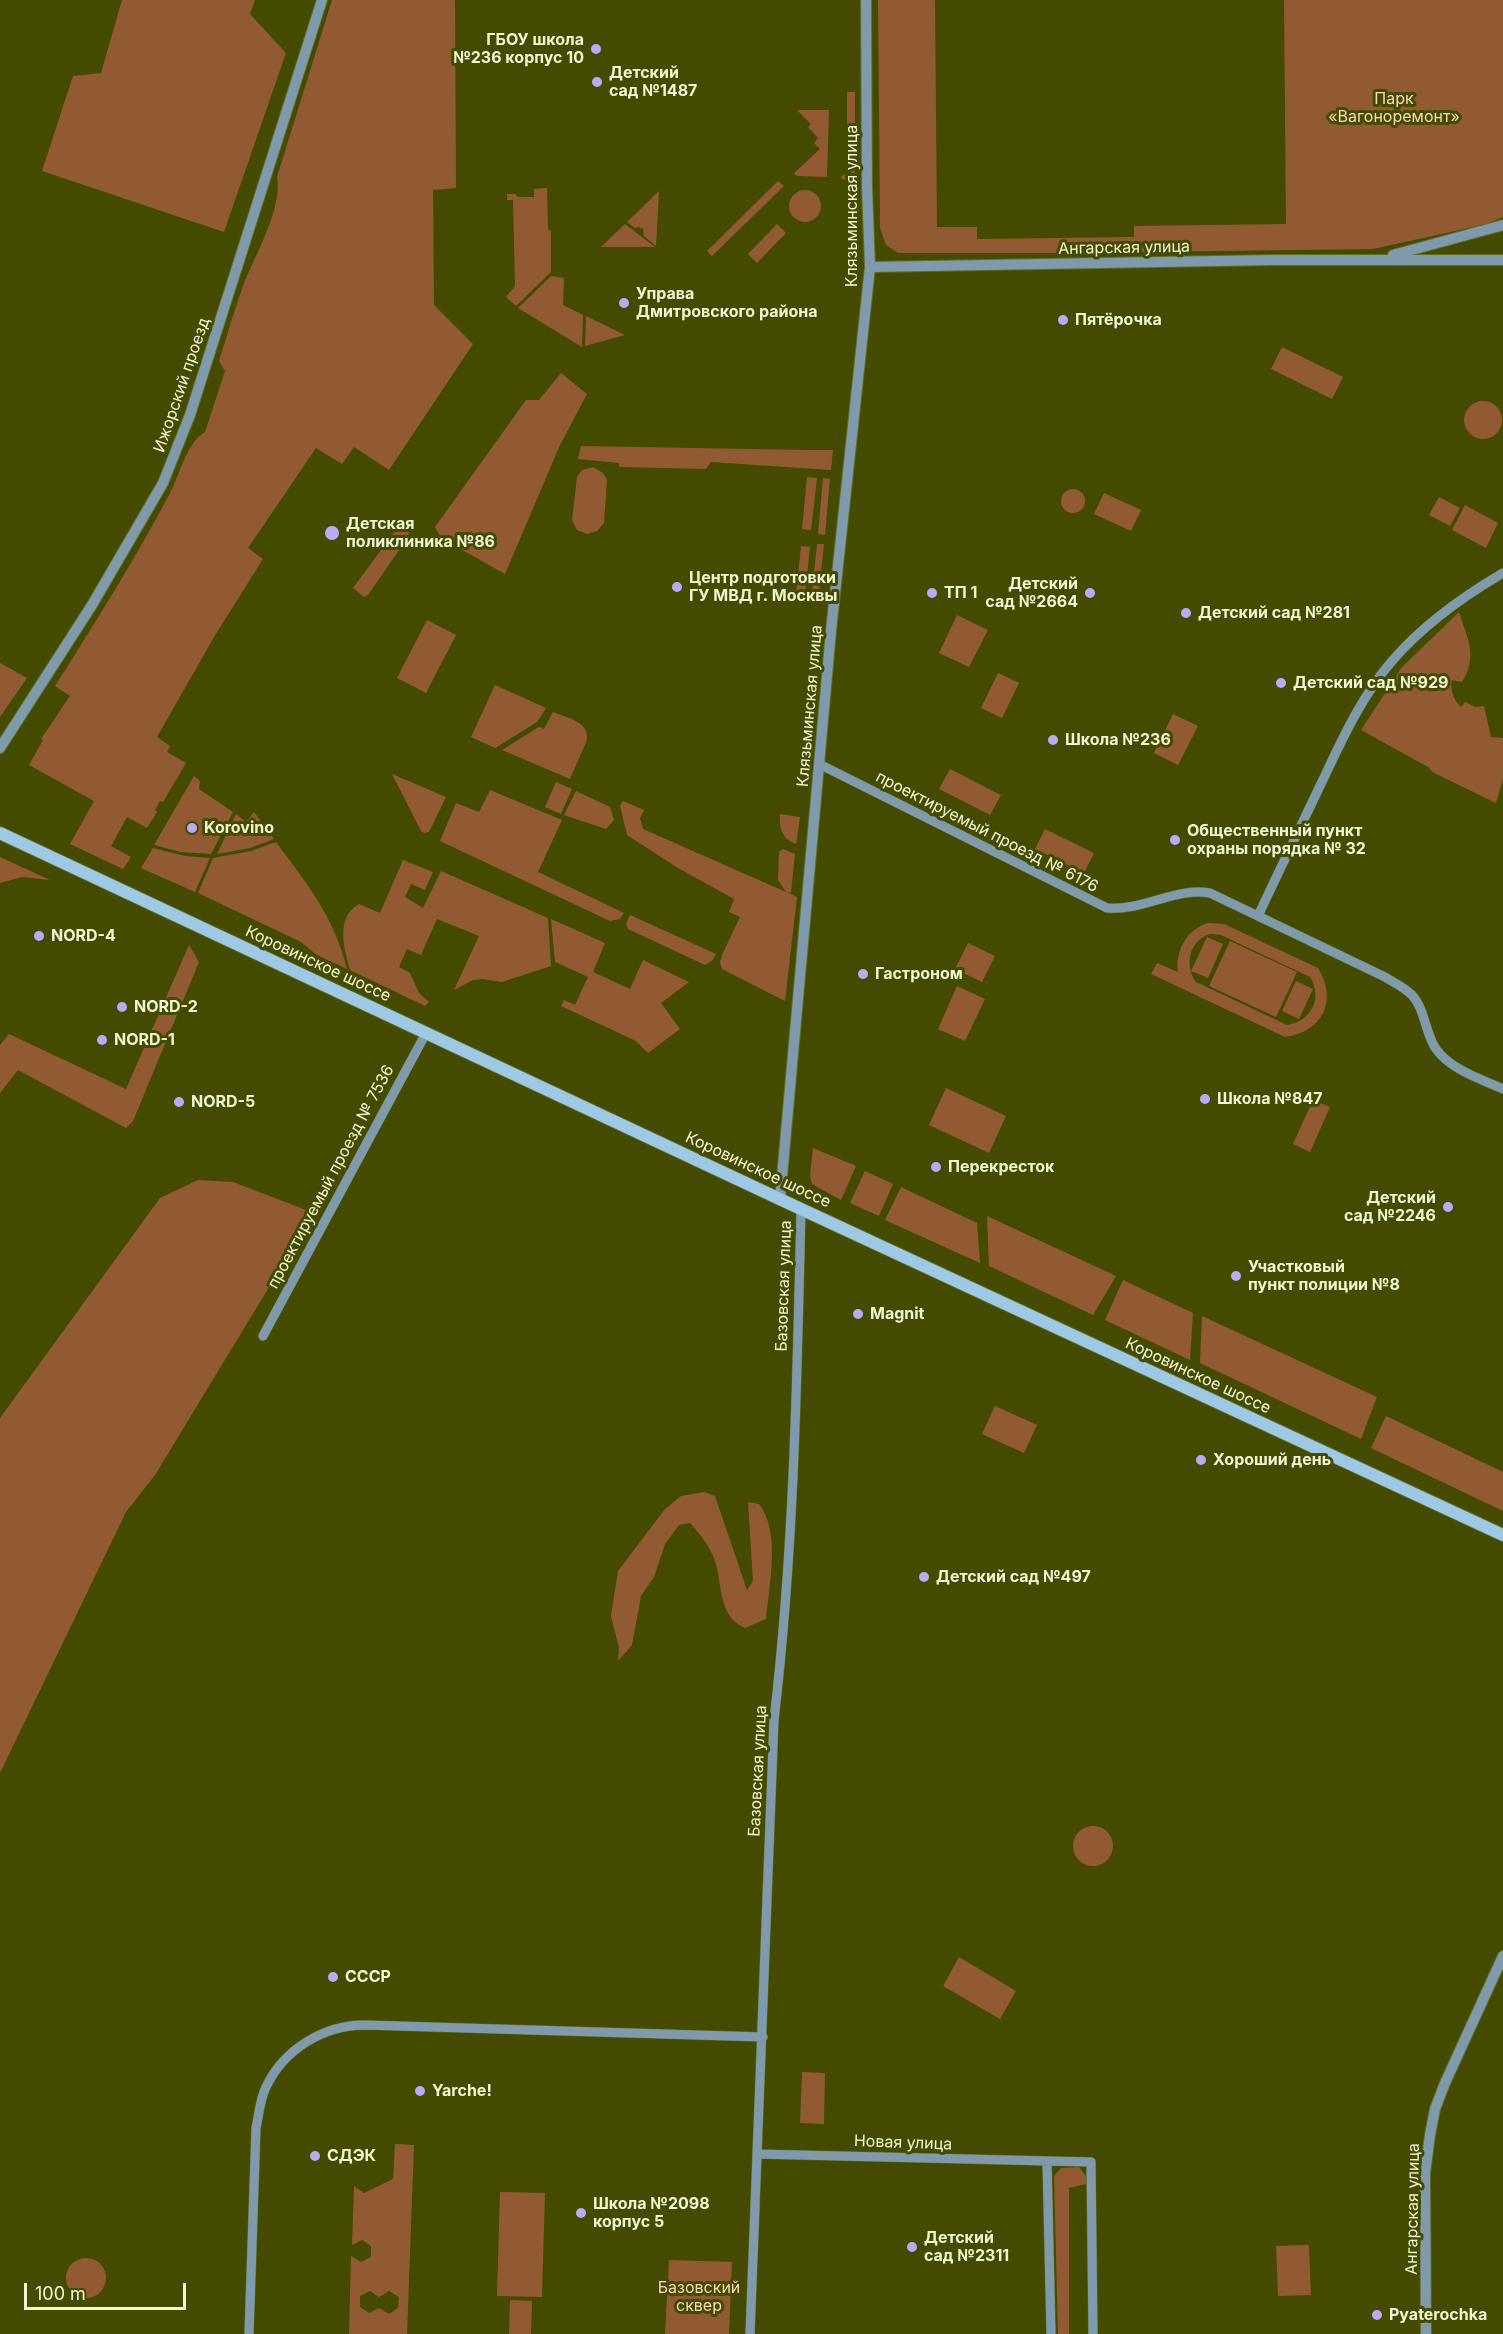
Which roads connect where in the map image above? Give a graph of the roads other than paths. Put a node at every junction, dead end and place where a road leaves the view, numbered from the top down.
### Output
1 (322, 0) edge
2 (866, 0) edge
3 (1503, 225) edge
4 (1378, 259) junction
5 (1503, 260) edge
6 (870, 267) junction
7 (1503, 573) edge
8 (0, 748) edge
9 (819, 764) junction
10 (0, 833) edge
11 (1258, 916) junction
12 (426, 1033) junction
13 (1503, 1089) edge
14 (780, 1199) junction
15 (801, 1209) junction
16 (263, 1335) dead end
17 (1503, 1535) edge
18 (1503, 1956) edge
19 (763, 2037) junction
20 (757, 2154) junction
21 (1047, 2162) junction
22 (249, 2334) edge
23 (750, 2334) edge
24 (1051, 2334) edge
25 (1093, 2334) edge
26 (1426, 2334) edge

1 - 8 street, Ижорский проезд
2 - 6 street, Клязьминская улица
3 - 4 street, Ангарская улица
4 - 5 street, Ангарская улица
4 - 6 street, Ангарская улица
6 - 9 street, Клязьминская улица
7 - 11 street
9 - 11 street, проектируемый проезд № 6176
9 - 14 street, Клязьминская улица
10 - 12 main road, Коровинское шоссе
11 - 13 street, проектируемый проезд № 6176
12 - 14 main road, Коровинское шоссе
12 - 16 street, проектируемый проезд № 7536
14 - 15 main road, Коровинское шоссе
15 - 17 main road, Коровинское шоссе
15 - 19 street, Базовская улица
18 - 26 street, Ангарская улица
19 - 20 street, Базовская улица
19 - 22 street
20 - 21 street, Новая улица
20 - 23 street, Базовская улица
21 - 24 street
21 - 25 street, Новая улица

